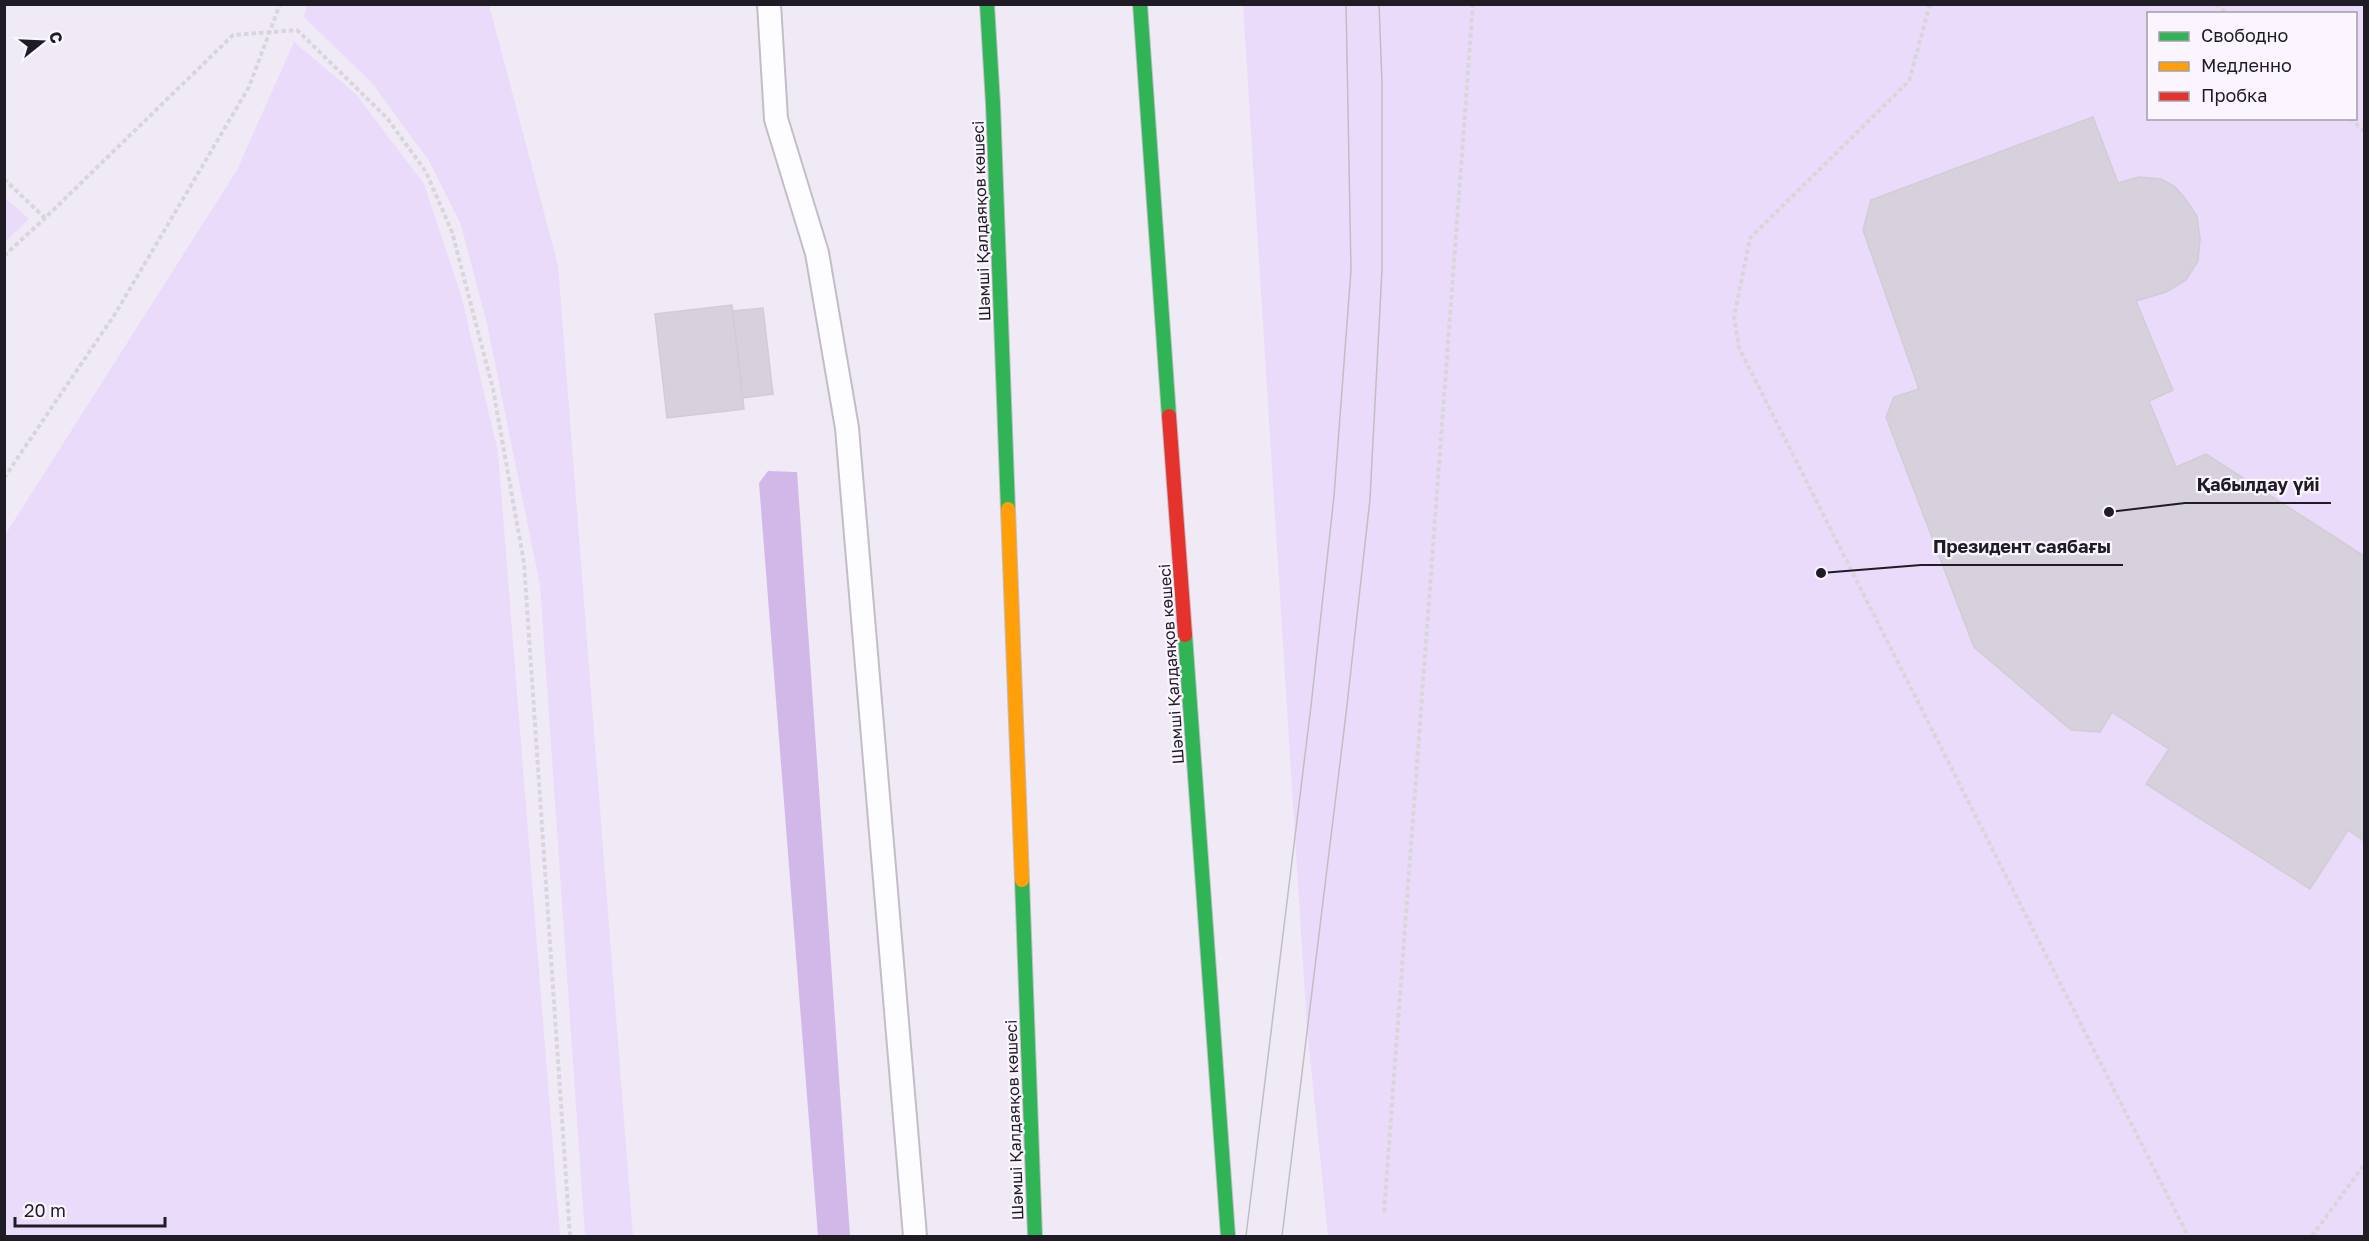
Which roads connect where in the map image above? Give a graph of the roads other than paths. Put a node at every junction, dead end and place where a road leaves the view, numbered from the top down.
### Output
1 (769, 4) edge
2 (987, 4) edge
3 (1140, 4) edge
4 (915, 1236) edge
5 (1035, 1236) edge
6 (1228, 1236) edge

1 - 4 lane
2 - 5 main road, Шәмші Қалдаяқов көшесі
3 - 6 main road, Шәмші Қалдаяқов көшесі

